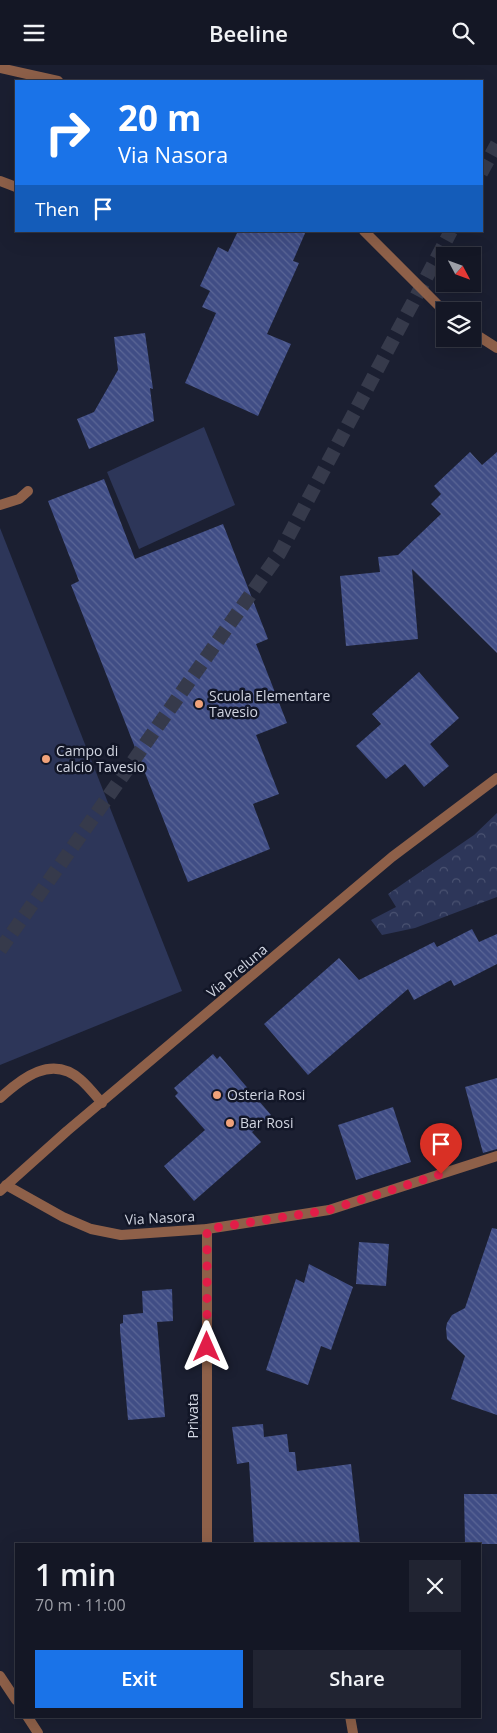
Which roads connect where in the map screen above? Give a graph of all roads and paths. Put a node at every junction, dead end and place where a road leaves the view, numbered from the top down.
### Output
1 (0, 68) edge
2 (51, 80) edge
3 (0, 181) edge
4 (15, 187) edge
5 (365, 232) edge
6 (436, 303) edge
7 (481, 338) edge
8 (497, 348) edge
9 (28, 491) dead end
10 (0, 505) edge
11 (497, 778) edge
12 (0, 1098) edge
13 (102, 1103) junction
14 (497, 1156) edge
15 (3, 1188) edge
16 (207, 1229) junction
17 (207, 1543) edge
18 (0, 1676) edge
19 (15, 1698) edge
20 (28, 1718) edge
21 (350, 1718) edge
22 (38, 1733) edge
23 (353, 1733) edge

1 - 2 street
3 - 4 street
5 - 6 street
7 - 8 street
9 - 10 street
11 - 13 street, Via Preluna
12 - 13 street
13 - 15 street, Via Preluna
14 - 16 street, Via Nasora
15 - 16 street, Via Nasora
16 - 17 street, Privata
18 - 19 street
20 - 22 street
21 - 23 street

